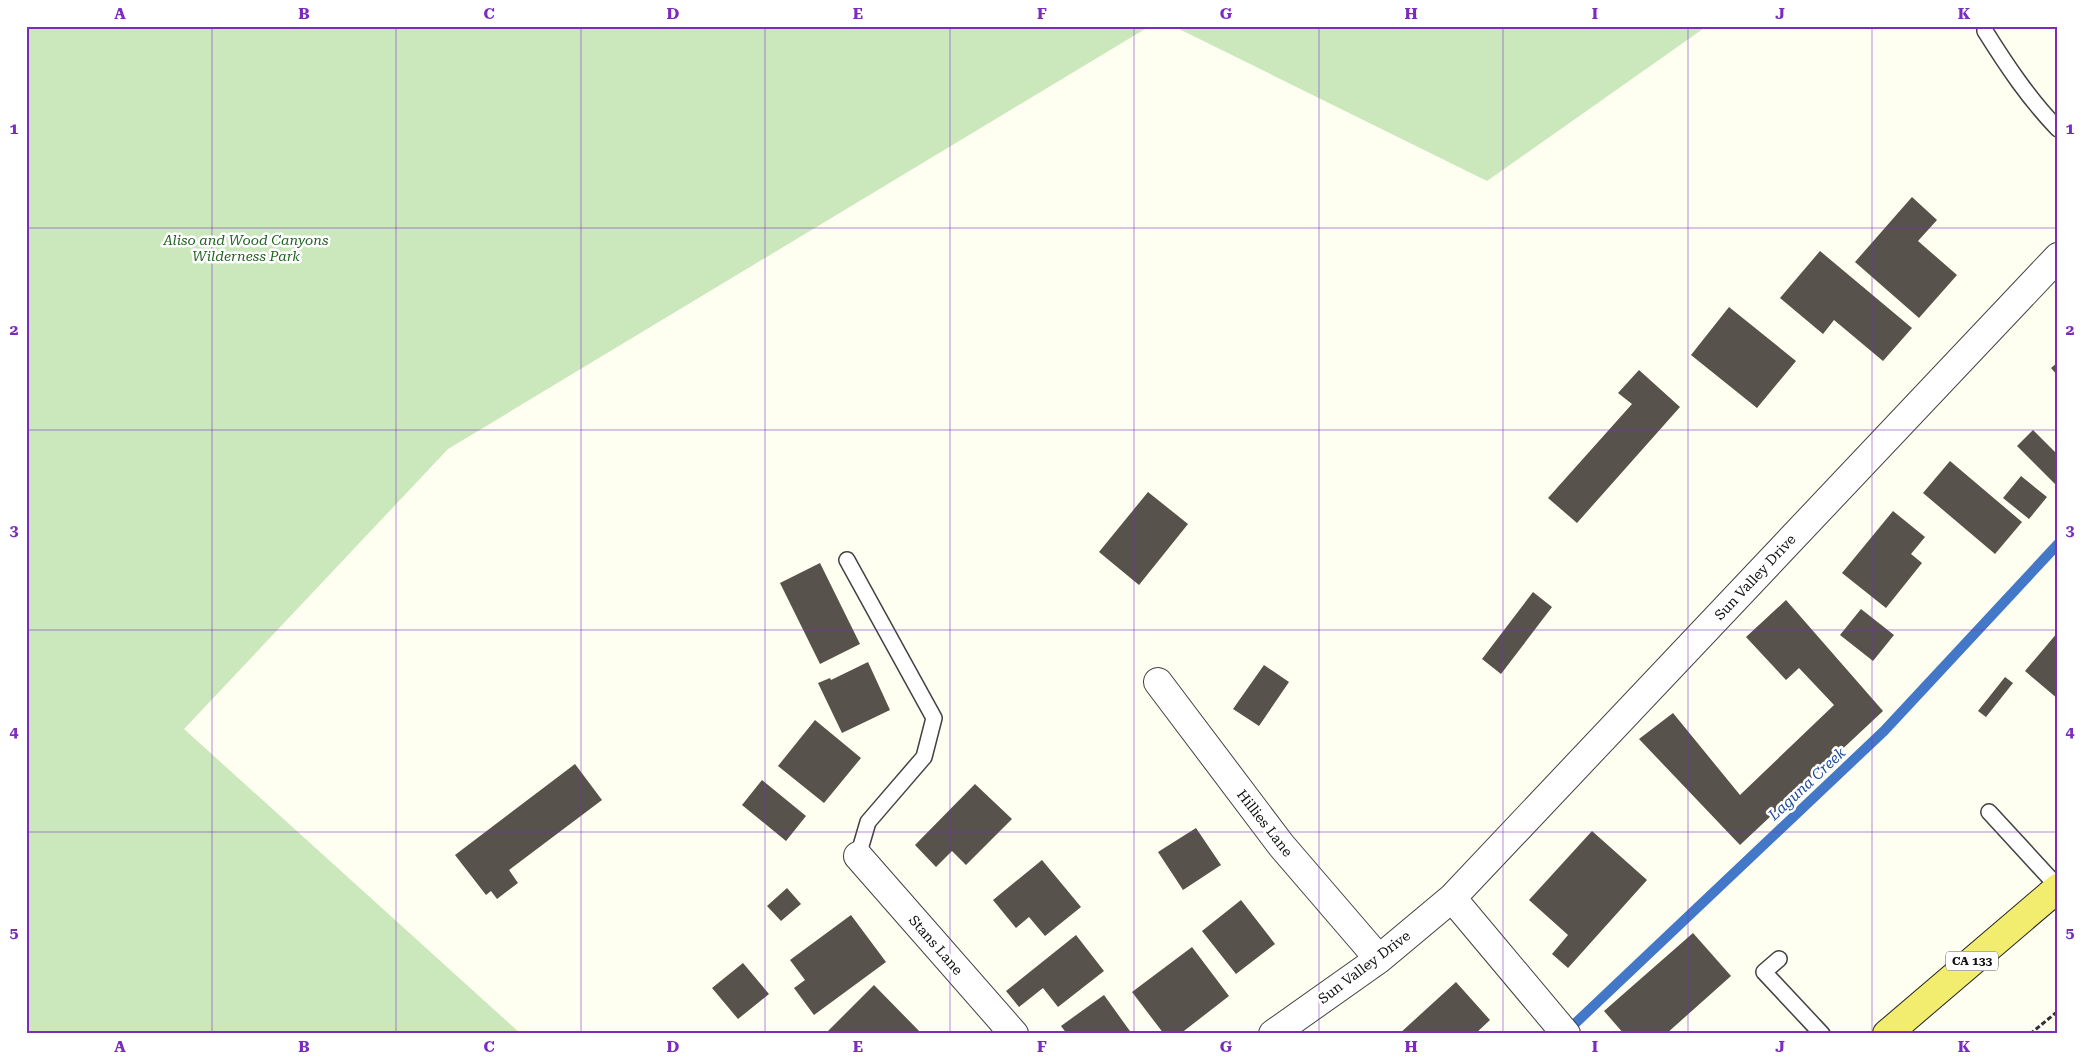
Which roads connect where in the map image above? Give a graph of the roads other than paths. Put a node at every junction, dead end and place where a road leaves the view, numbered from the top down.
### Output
1 (1985, 26) edge
2 (2058, 129) edge
3 (2058, 257) edge
4 (847, 560) dead end
5 (1158, 682) dead end
6 (1989, 812) dead end
7 (858, 856) joint
8 (2058, 888) edge
9 (1452, 898) junction
10 (1378, 959) junction
11 (1779, 959) dead end
12 (1560, 1027) edge
13 (1014, 1034) edge
14 (1273, 1034) edge
15 (1822, 1034) edge
16 (1887, 1034) edge

1 - 2 lane
3 - 9 street, Sun Valley Drive
4 - 7 lane
5 - 10 street, Hillies Lane
6 - 8 lane
7 - 13 street, Stans Lane
8 - 16 main road, CA 133
9 - 10 street, Sun Valley Drive
9 - 12 street
10 - 14 street, Sun Valley Drive
11 - 15 lane

